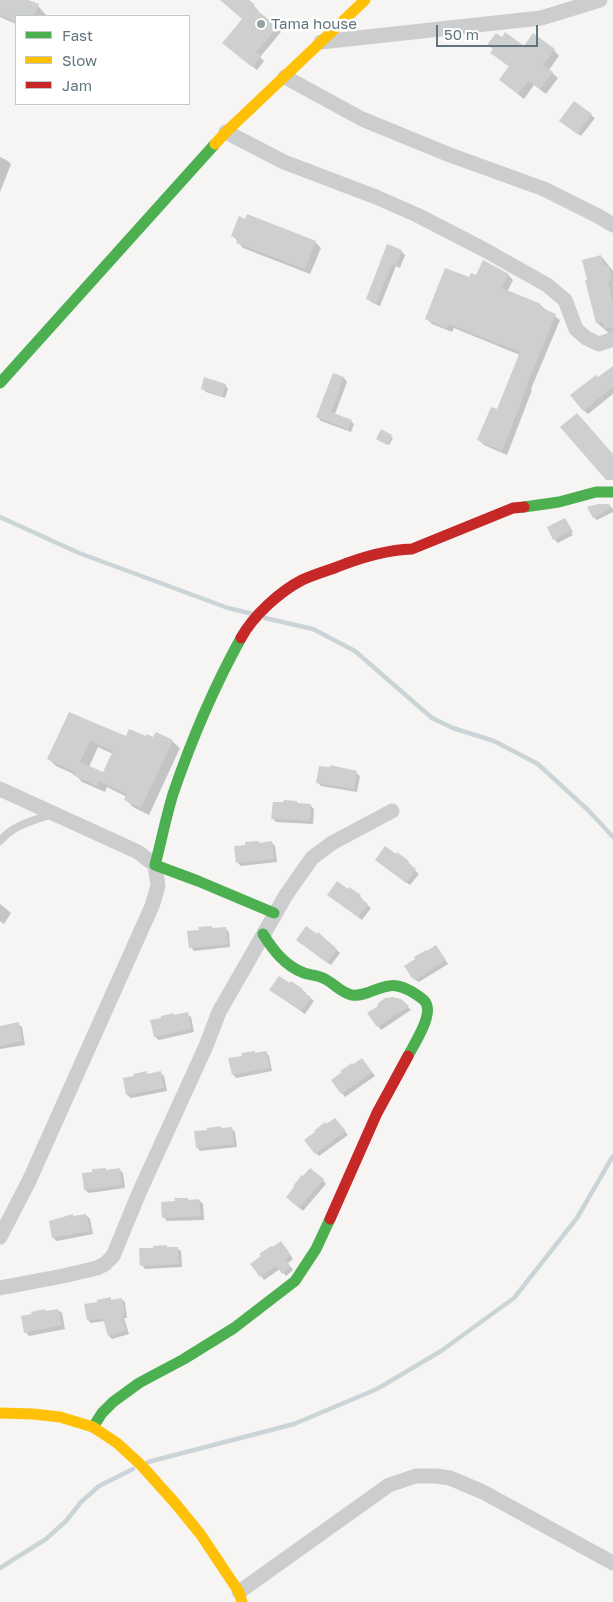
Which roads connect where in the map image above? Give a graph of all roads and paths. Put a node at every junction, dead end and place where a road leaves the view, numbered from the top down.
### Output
1 (365, 0) edge
2 (600, 0) edge
3 (321, 42) junction
4 (285, 77) junction
5 (226, 132) junction
6 (613, 225) edge
7 (613, 339) edge
8 (0, 383) edge
9 (613, 492) edge
10 (0, 789) edge
11 (392, 811) dead end
12 (54, 814) junction
13 (0, 841) edge
14 (155, 865) junction
15 (274, 914) junction
16 (263, 934) junction
17 (0, 1237) edge
18 (0, 1288) edge
19 (0, 1413) edge
20 (93, 1427) junction
21 (613, 1563) edge
22 (240, 1597) edge

1 - 3 street
2 - 3 street
3 - 4 street
4 - 5 street
4 - 6 street
5 - 7 street
5 - 8 street
9 - 14 street
10 - 12 street
11 - 15 street
12 - 13 lane
12 - 14 street
14 - 15 street
14 - 17 street
15 - 16 street
16 - 18 street
16 - 20 street
19 - 20 street
20 - 22 street
21 - 22 street

